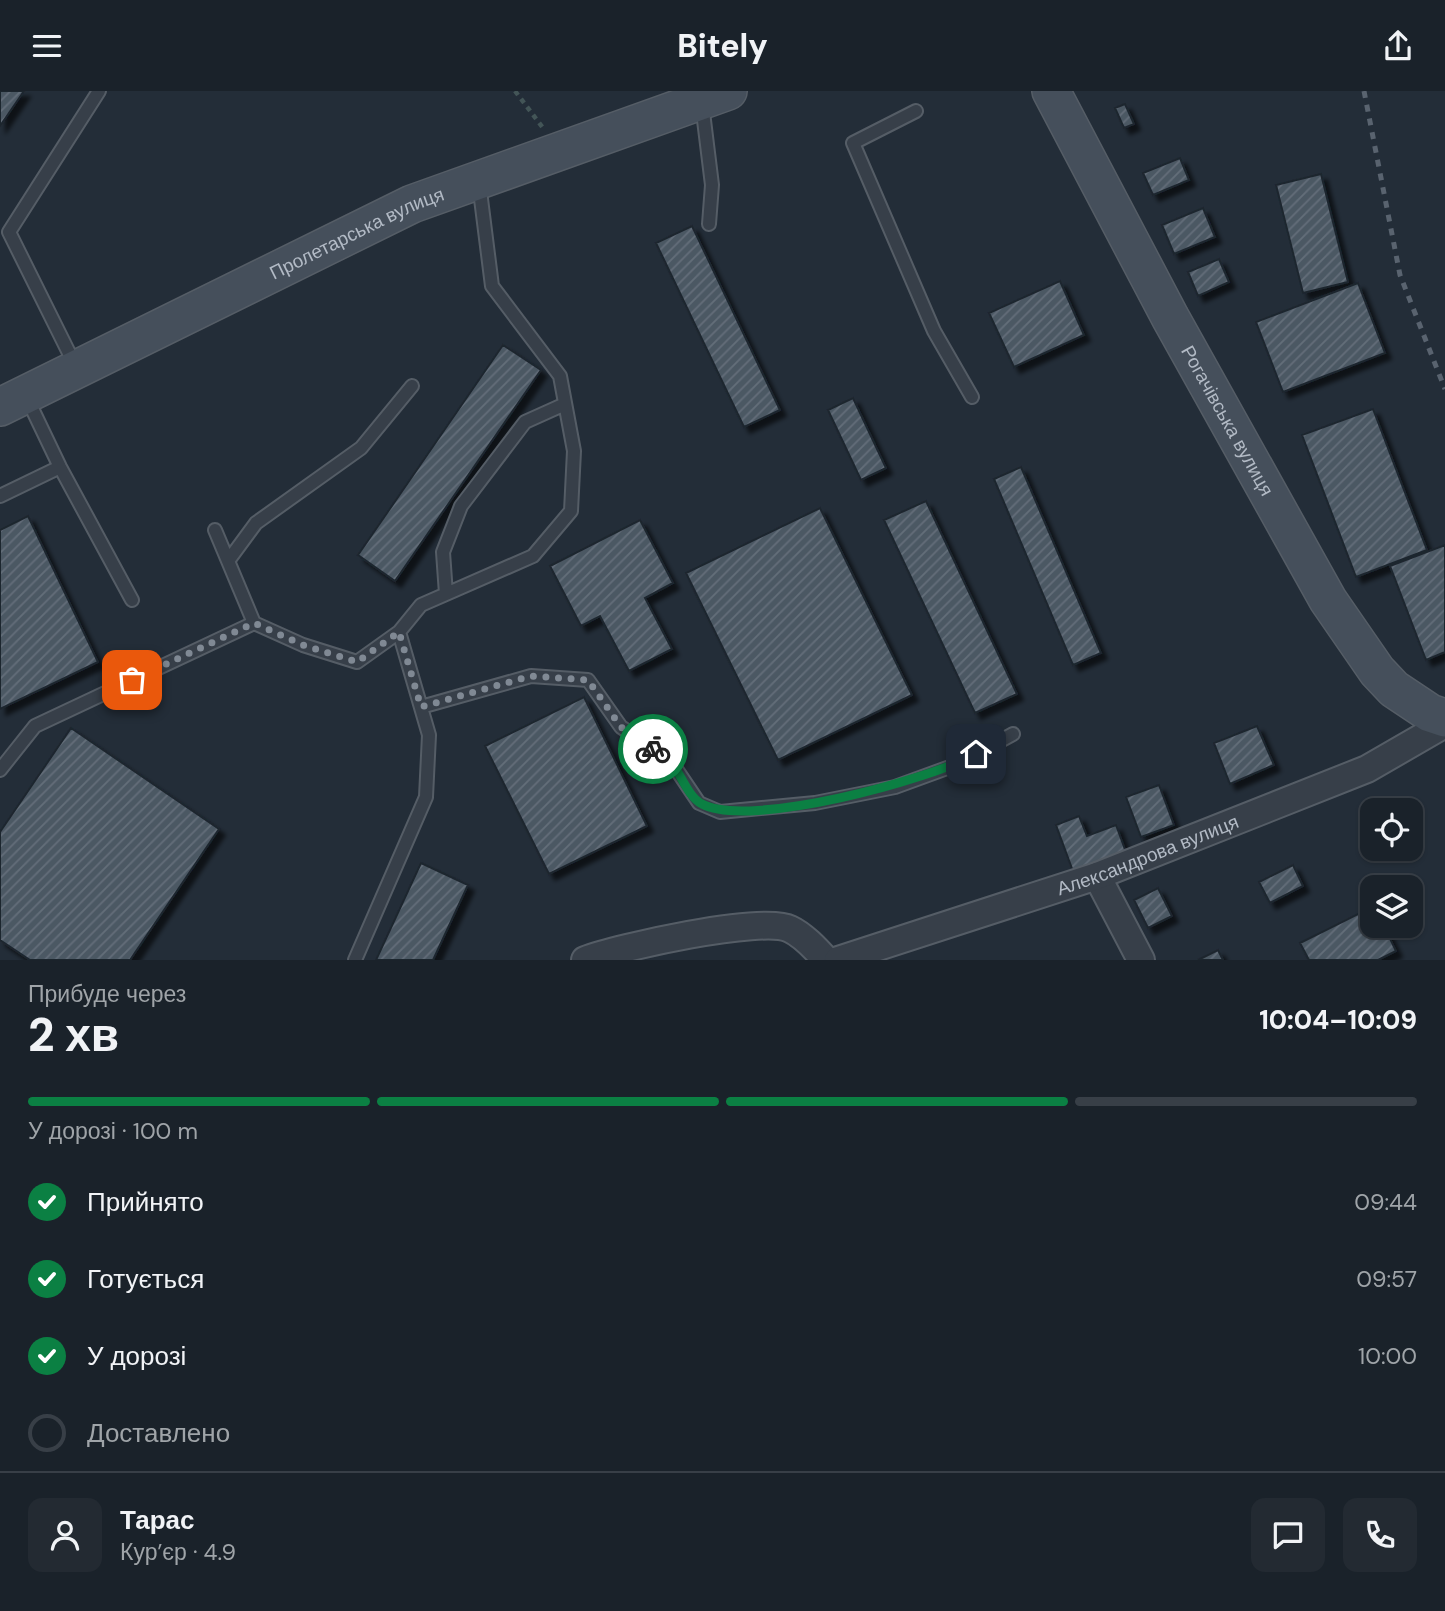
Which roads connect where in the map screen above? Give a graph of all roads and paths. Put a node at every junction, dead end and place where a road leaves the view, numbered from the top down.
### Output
1 (99, 91) edge
2 (515, 91) edge
3 (1051, 91) edge
4 (715, 96) edge
5 (916, 111) dead end
6 (561, 150) junction
7 (479, 179) junction
8 (709, 223) dead end
9 (77, 369) junction
10 (412, 386) dead end
11 (972, 397) dead end
12 (13, 400) edge
13 (565, 404) junction
14 (60, 467) junction
15 (0, 496) edge
16 (215, 530) dead end
17 (228, 561) junction
18 (446, 594) junction
19 (132, 600) dead end
20 (254, 623) junction
21 (399, 632) junction
22 (421, 707) junction
23 (1445, 717) edge
24 (1445, 724) edge
25 (1013, 734) dead end
26 (0, 770) edge
27 (1097, 876) junction
28 (355, 960) edge
29 (585, 960) edge
30 (826, 960) edge
31 (838, 960) edge
32 (1141, 960) edge

1 - 9 lane
2 - 6 path
3 - 23 street, Рогачівська вулиця
4 - 6 street, Пролетарська вулиця
4 - 8 lane
5 - 11 lane
6 - 7 street, Пролетарська вулиця
7 - 9 street, Пролетарська вулиця
7 - 13 lane
9 - 12 street, Пролетарська вулиця
10 - 17 lane
12 - 14 lane
13 - 18 lane
13 - 18 lane
14 - 15 lane
14 - 19 lane
16 - 17 lane
17 - 20 lane
18 - 21 lane
20 - 21 lane
20 - 26 lane
21 - 22 lane
22 - 25 lane
22 - 28 lane
24 - 27 street, Александрова вулиця
27 - 31 street, Александрова вулиця
27 - 32 street
29 - 30 street

